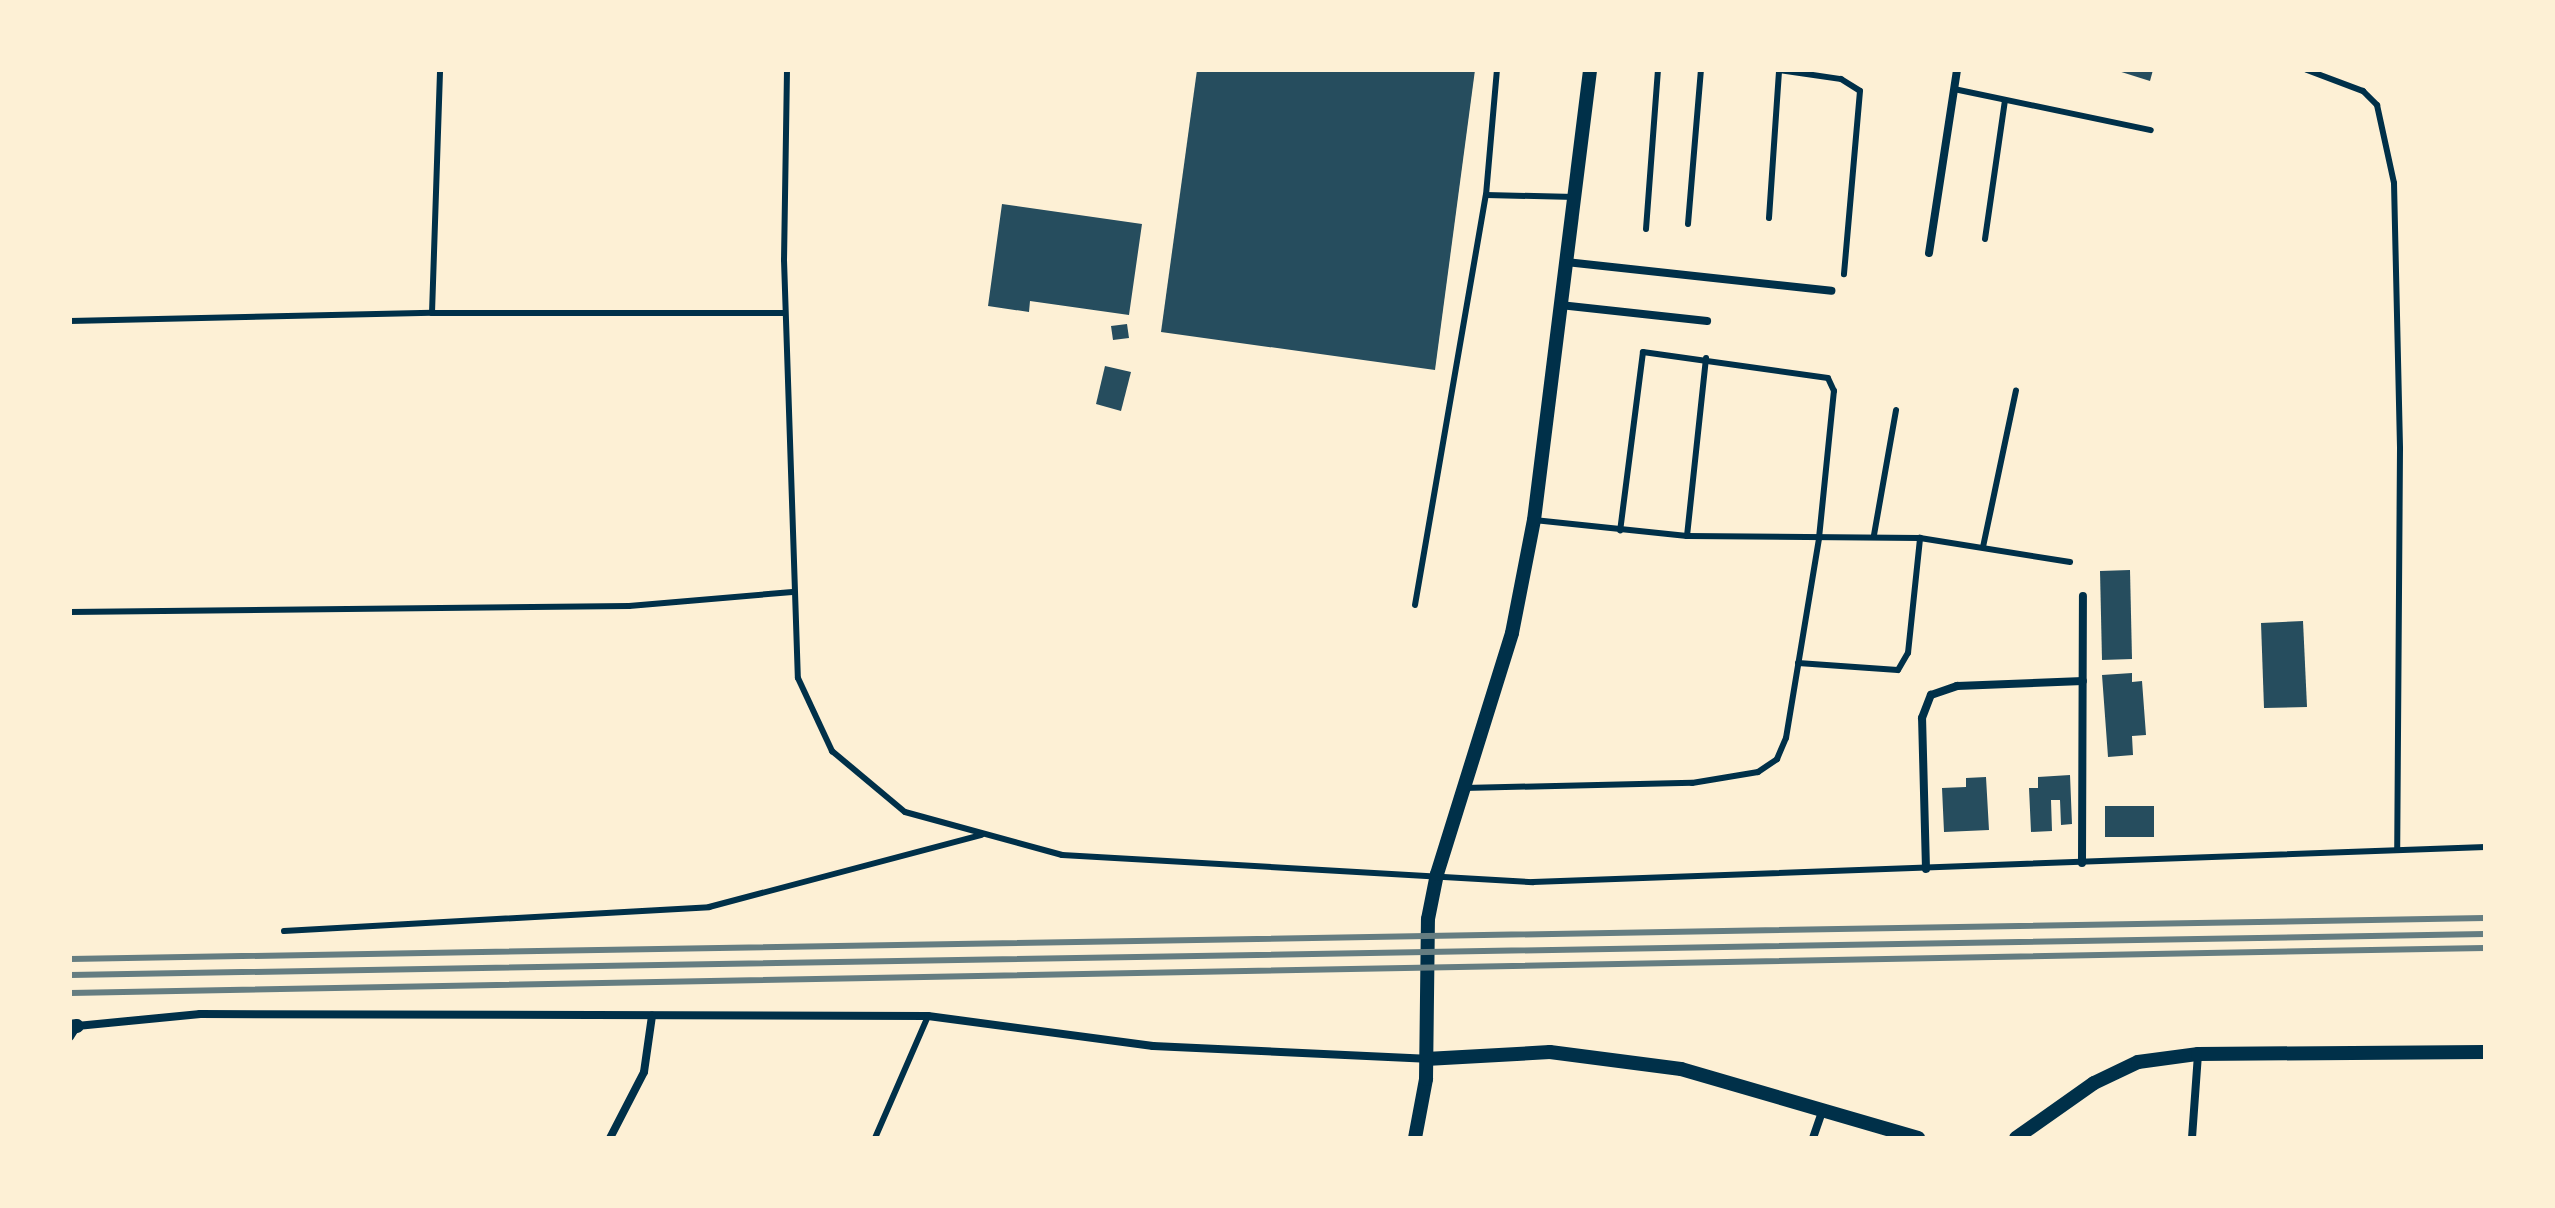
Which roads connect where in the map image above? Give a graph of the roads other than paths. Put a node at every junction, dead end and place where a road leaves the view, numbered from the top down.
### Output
1 (440, 70) edge
2 (787, 70) edge
3 (1497, 70) edge
4 (1590, 70) edge
5 (1658, 70) edge
6 (1701, 70) edge
7 (1779, 70) edge
8 (1957, 70) edge
9 (2307, 70) edge
10 (1954, 89) junction
11 (2005, 100) junction
12 (2151, 130) dead end
13 (1486, 195) junction
14 (1575, 197) junction
15 (1769, 218) dead end
16 (1688, 224) dead end
17 (1646, 229) dead end
18 (1985, 239) dead end
19 (1929, 253) dead end
20 (1566, 262) junction
21 (1844, 274) dead end
22 (1831, 291) dead end
23 (1560, 305) junction
24 (432, 313) junction
25 (785, 313) junction
26 (70, 321) edge
27 (1707, 321) dead end
28 (1706, 358) junction
29 (2016, 390) dead end
30 (1896, 410) dead end
31 (1534, 520) junction
32 (1620, 531) junction
33 (1874, 535) junction
34 (1687, 536) junction
35 (1819, 538) junction
36 (1920, 538) junction
37 (1983, 547) junction
38 (2070, 562) dead end
39 (792, 592) junction
40 (2083, 596) dead end
41 (1415, 605) dead end
42 (70, 612) edge
43 (1798, 663) junction
44 (2083, 681) junction
45 (1464, 788) junction
46 (986, 834) junction
47 (2485, 847) edge
48 (2397, 850) junction
49 (2082, 863) junction
50 (1926, 869) junction
51 (1437, 874) junction
52 (284, 931) dead end
53 (652, 1016) junction
54 (928, 1016) junction
55 (72, 1030) edge
56 (2485, 1052) edge
57 (2198, 1054) junction
58 (1426, 1059) junction
59 (1822, 1112) junction
60 (610, 1138) edge
61 (875, 1138) edge
62 (1415, 1138) edge
63 (1813, 1138) edge
64 (1918, 1138) edge
65 (2016, 1138) edge
66 (2192, 1138) edge

1 - 24 lane
2 - 25 lane
3 - 13 lane
4 - 14 street
5 - 17 lane
6 - 16 lane
7 - 15 lane
7 - 21 lane
8 - 10 street
9 - 48 lane
10 - 11 lane
10 - 19 street
11 - 12 lane
11 - 18 lane
13 - 14 lane
13 - 41 lane
14 - 20 street
20 - 22 street
20 - 23 street
23 - 27 street
23 - 31 street
24 - 25 lane
24 - 26 lane
25 - 39 lane
28 - 32 lane
28 - 34 lane
28 - 35 lane
29 - 37 lane
30 - 33 lane
31 - 32 lane
31 - 45 street
32 - 34 lane
33 - 35 lane
33 - 36 lane
34 - 35 lane
35 - 43 lane
36 - 37 lane
36 - 43 lane
37 - 38 lane
39 - 42 lane
39 - 46 lane
40 - 44 street
43 - 45 lane
44 - 49 street
44 - 50 street
45 - 51 street
46 - 51 lane
46 - 52 lane
47 - 48 lane
48 - 49 lane
49 - 50 lane
50 - 51 lane
51 - 58 street
53 - 54 street
53 - 55 street
53 - 60 street
54 - 58 street
54 - 61 lane
56 - 57 street
57 - 65 street
57 - 66 street
58 - 59 street
58 - 62 street
59 - 63 street
59 - 64 street

